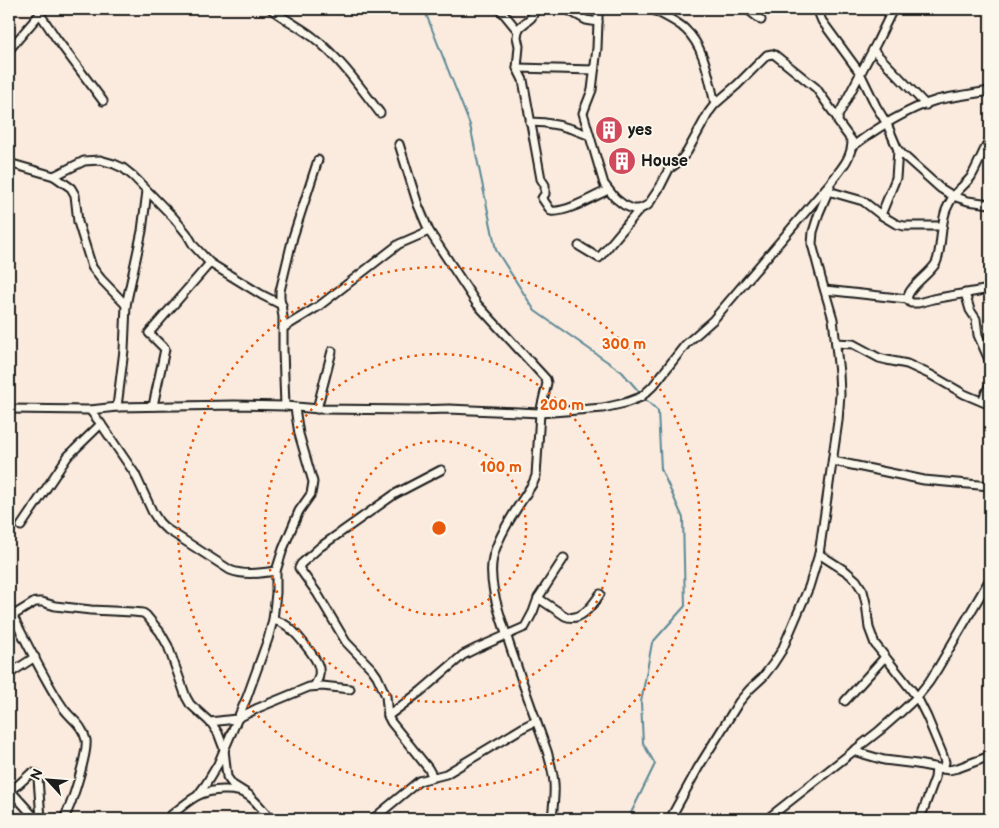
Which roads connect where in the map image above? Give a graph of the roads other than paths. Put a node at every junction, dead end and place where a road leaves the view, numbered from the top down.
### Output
1 (271, 9) edge
2 (500, 9) edge
3 (536, 9) edge
4 (566, 9) edge
5 (598, 9) edge
6 (652, 9) edge
7 (746, 9) edge
8 (817, 9) edge
9 (893, 9) edge
10 (42, 11) edge
11 (761, 20) dead end
12 (598, 22) junction
13 (518, 30) junction
14 (9, 50) edge
15 (873, 50) junction
16 (517, 68) junction
17 (594, 70) junction
18 (860, 73) junction
19 (990, 91) edge
20 (103, 101) dead end
21 (715, 104) junction
22 (926, 104) junction
23 (380, 113) dead end
24 (838, 120) junction
25 (530, 122) junction
26 (887, 124) junction
27 (588, 135) junction
28 (990, 139) edge
29 (399, 144) dead end
30 (852, 146) junction
31 (898, 150) junction
32 (318, 160) dead end
33 (9, 164) edge
34 (54, 176) junction
35 (831, 182) junction
36 (608, 190) junction
37 (147, 191) junction
38 (828, 191) junction
39 (953, 196) junction
40 (990, 204) edge
41 (640, 209) junction
42 (880, 215) junction
43 (942, 226) junction
44 (429, 231) junction
45 (579, 246) dead end
46 (210, 263) junction
47 (825, 290) junction
48 (990, 290) edge
49 (965, 294) junction
50 (908, 299) junction
51 (126, 304) junction
52 (282, 305) junction
53 (284, 328) junction
54 (836, 343) junction
55 (332, 351) dead end
56 (990, 362) edge
57 (990, 384) edge
58 (982, 401) junction
59 (990, 405) edge
60 (153, 406) junction
61 (285, 406) junction
62 (117, 407) junction
63 (295, 408) junction
64 (317, 409) junction
65 (9, 410) edge
66 (90, 410) junction
67 (540, 413) junction
68 (101, 424) junction
69 (833, 461) junction
70 (441, 470) dead end
71 (990, 486) edge
72 (21, 526) dead end
73 (819, 554) junction
74 (564, 558) dead end
75 (276, 571) junction
76 (990, 579) edge
77 (987, 591) edge
78 (600, 594) dead end
79 (538, 598) junction
80 (10, 612) edge
81 (273, 620) junction
82 (506, 635) junction
83 (35, 657) junction
84 (885, 657) junction
85 (9, 674) edge
86 (314, 686) junction
87 (350, 689) dead end
88 (917, 698) junction
89 (845, 701) dead end
90 (388, 716) junction
91 (236, 719) junction
92 (210, 722) junction
93 (536, 722) junction
94 (224, 749) junction
95 (853, 752) junction
96 (990, 756) edge
97 (943, 769) junction
98 (433, 777) junction
99 (935, 778) junction
100 (10, 791) edge
101 (198, 795) junction
102 (249, 795) junction
103 (36, 819) edge
104 (41, 819) edge
105 (63, 819) edge
106 (166, 819) edge
107 (270, 819) edge
108 (373, 819) edge
109 (552, 819) edge
110 (670, 819) edge
111 (766, 819) edge
112 (920, 819) edge

1 - 23 street
2 - 13 street
3 - 13 street
4 - 12 street
5 - 12 street
6 - 21 street
7 - 11 street
8 - 18 street
9 - 15 street
10 - 14 street
10 - 20 street
12 - 17 street
13 - 16 street
15 - 18 street
15 - 22 street
16 - 17 street
16 - 25 street
17 - 27 street
18 - 24 street
18 - 26 street
19 - 22 street
21 - 24 street
21 - 41 street
22 - 26 street
24 - 30 street
25 - 27 street
25 - 36 street
26 - 30 street
26 - 31 street
27 - 36 street
28 - 39 street
29 - 44 street
30 - 35 street
31 - 39 street
31 - 42 street
32 - 52 street
33 - 34 street
34 - 37 street
34 - 51 street
35 - 38 street
35 - 67 street
36 - 41 street
37 - 46 street
37 - 51 street
38 - 42 street
38 - 47 street
39 - 40 street
39 - 43 street
41 - 45 street
42 - 43 street
43 - 50 street
44 - 53 street
44 - 67 street
46 - 52 street
46 - 60 street
47 - 50 street
47 - 54 street
48 - 49 street
49 - 50 street
49 - 56 street
51 - 62 street
52 - 53 street
53 - 61 street
54 - 58 street
54 - 69 street
55 - 64 street
57 - 58 street
58 - 59 street
60 - 61 street
60 - 62 street
61 - 63 street
62 - 66 street
63 - 64 street
63 - 75 street
64 - 67 street
65 - 66 street
66 - 68 street
67 - 82 street
68 - 72 street
68 - 75 street
69 - 71 street
69 - 73 street
70 - 90 street
73 - 84 street
73 - 110 street
74 - 79 street
75 - 81 street
76 - 77 street
77 - 88 street
78 - 79 street
79 - 82 street
80 - 83 street
80 - 92 street
81 - 86 street
81 - 91 street
82 - 90 street
82 - 93 street
83 - 85 street
83 - 105 street
84 - 88 street
84 - 89 street
86 - 87 street
86 - 91 street
88 - 95 street
88 - 97 street
90 - 98 street
91 - 92 street
91 - 94 street
92 - 94 street
93 - 98 street
93 - 109 street
94 - 101 street
94 - 102 street
95 - 97 street
95 - 111 street
96 - 97 street
97 - 99 street
97 - 99 street
98 - 108 street
99 - 112 street
100 - 103 street
100 - 104 street
101 - 102 street
101 - 106 street
102 - 107 street

